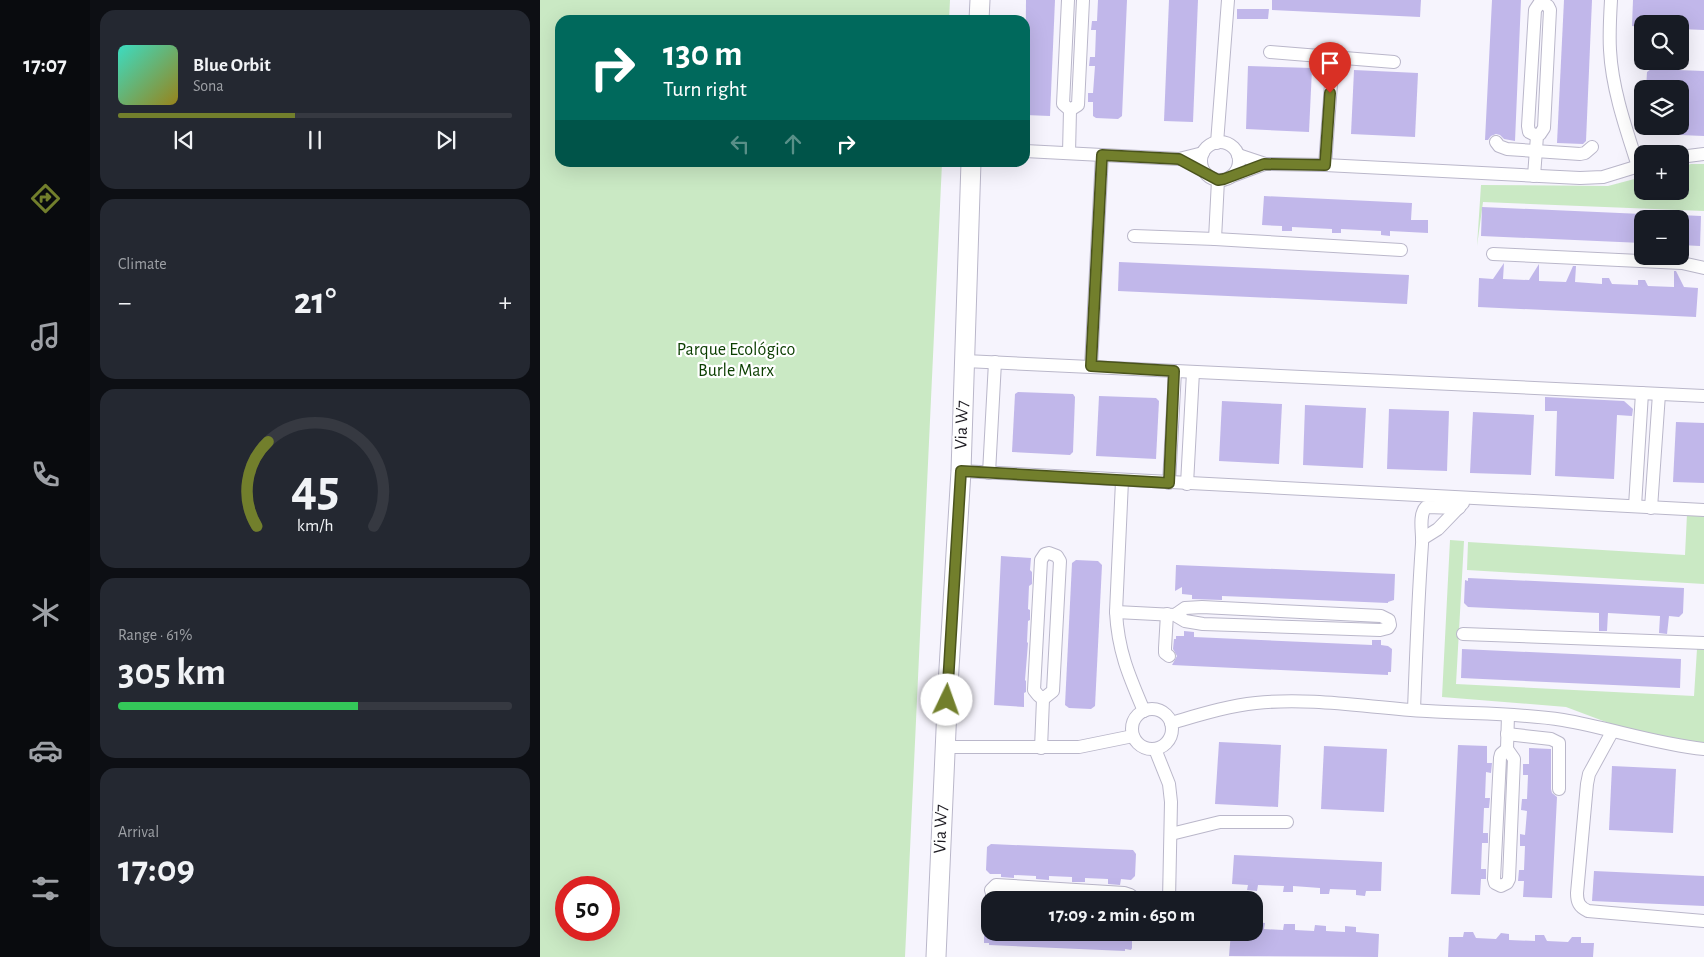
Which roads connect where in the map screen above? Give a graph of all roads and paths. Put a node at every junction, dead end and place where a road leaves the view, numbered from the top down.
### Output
1 (980, 0) edge
2 (1068, 0) edge
3 (1083, 0) edge
4 (1228, 0) edge
5 (1611, 0) edge
6 (979, 15) edge
7 (1270, 52) dead end
8 (1333, 57) junction
9 (1394, 62) dead end
10 (1070, 110) junction
11 (1537, 136) junction
12 (1496, 142) dead end
13 (1217, 143) junction
14 (1592, 147) dead end
15 (1634, 148) edge
16 (1030, 151) edge
17 (1536, 152) junction
18 (1069, 153) junction
19 (1203, 153) junction
20 (1704, 154) edge
21 (1102, 155) junction
22 (1238, 155) junction
23 (1689, 156) edge
24 (1179, 159) junction
25 (1264, 164) junction
26 (1325, 165) junction
27 (970, 167) edge
28 (1634, 168) edge
29 (1205, 173) junction
30 (1534, 176) junction
31 (1224, 178) junction
32 (1134, 236) dead end
33 (1215, 239) junction
34 (1401, 250) dead end
35 (1492, 254) dead end
36 (1704, 268) edge
37 (965, 361) junction
38 (996, 362) junction
39 (1091, 366) junction
40 (1174, 371) junction
41 (1193, 372) junction
42 (1642, 393) junction
43 (1659, 394) junction
44 (1704, 396) edge
45 (961, 471) junction
46 (989, 473) junction
47 (1122, 481) junction
48 (1169, 483) junction
49 (1188, 484) junction
50 (1463, 502) junction
51 (1635, 506) junction
52 (1651, 508) junction
53 (1704, 510) edge
54 (1422, 539) junction
55 (1116, 612) junction
56 (1171, 615) junction
57 (1463, 634) dead end
58 (1704, 643) edge
59 (1169, 656) dead end
60 (1044, 699) junction
61 (1414, 710) junction
62 (1144, 711) junction
63 (1508, 715) junction
64 (1171, 723) junction
65 (1612, 732) junction
66 (1507, 734) junction
67 (1133, 736) junction
68 (945, 747) junction
69 (1041, 748) junction
70 (1155, 749) junction
71 (1507, 749) junction
72 (1704, 749) edge
73 (1559, 789) dead end
74 (1287, 822) dead end
75 (1171, 834) junction
76 (991, 891) edge
77 (1092, 891) edge
78 (1168, 891) edge
79 (1704, 921) edge
80 (936, 957) edge

1 - 6 main road
2 - 10 street
3 - 10 street
4 - 13 street
5 - 15 street
7 - 8 street
8 - 9 street
8 - 26 street
10 - 18 street
11 - 11 street
11 - 17 street
12 - 17 street
13 - 19 street
13 - 22 street
14 - 17 street
16 - 18 street
17 - 30 street
18 - 21 street
19 - 24 street
19 - 29 street
20 - 23 street
21 - 24 street
21 - 39 street
22 - 25 street
22 - 31 street
24 - 29 street
25 - 26 street
25 - 31 street
26 - 30 street
27 - 37 main road, Via W7
28 - 30 street
29 - 31 street
31 - 33 street
32 - 33 street
33 - 34 street
35 - 36 street
37 - 38 street
37 - 45 main road, Via W7
38 - 39 street
38 - 46 street
39 - 40 street
40 - 41 street
40 - 48 street
41 - 42 street
41 - 49 street
42 - 43 street
42 - 51 street
43 - 44 street
43 - 52 street
45 - 46 street
45 - 68 main road, Via W7
46 - 47 street
47 - 48 street
47 - 55 street
48 - 49 street
49 - 50 street
50 - 51 street
50 - 54 street
50 - 54 street
51 - 52 street
52 - 53 street
54 - 61 street
55 - 56 street
55 - 62 street
56 - 56 street
56 - 59 street
57 - 58 street
60 - 60 street
60 - 69 street
61 - 63 street
61 - 64 street
62 - 64 street
62 - 67 street
63 - 65 street
63 - 66 street
64 - 70 street
65 - 72 street
65 - 79 street
66 - 71 street
66 - 73 street
67 - 69 street
67 - 70 street
68 - 69 street
68 - 80 main road, Via W7
70 - 75 street
71 - 71 street
74 - 75 street
75 - 78 street
76 - 77 street

